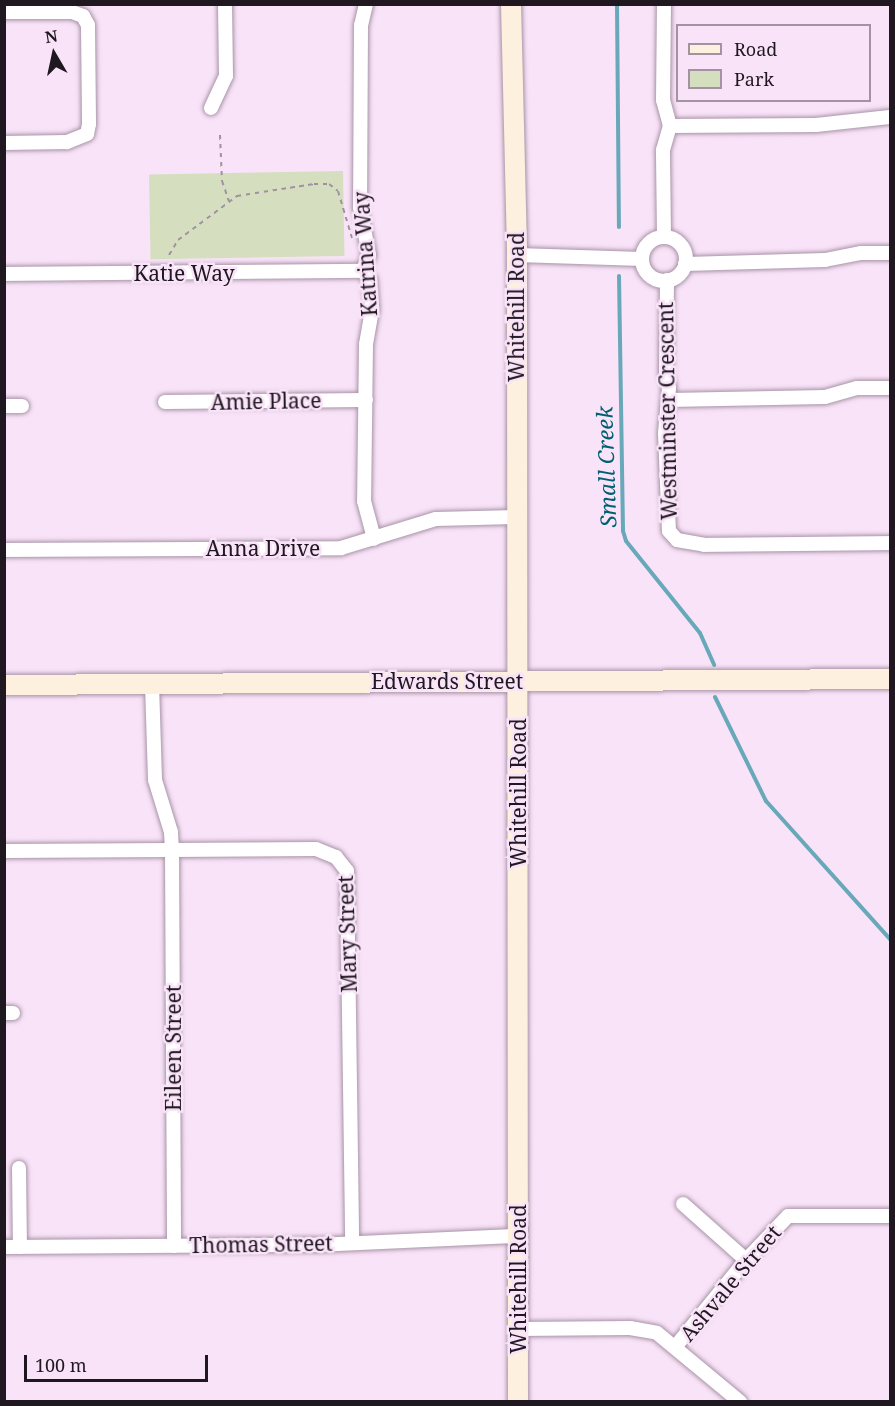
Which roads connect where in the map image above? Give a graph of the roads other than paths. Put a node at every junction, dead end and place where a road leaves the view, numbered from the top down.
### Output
1 (225, 4) edge
2 (366, 4) edge
3 (511, 4) edge
4 (664, 4) edge
5 (4, 12) edge
6 (211, 108) dead end
7 (891, 117) edge
8 (670, 126) junction
9 (4, 142) edge
10 (664, 237) junction
11 (891, 253) edge
12 (517, 255) junction
13 (642, 259) junction
14 (685, 264) junction
15 (363, 272) junction
16 (4, 274) edge
17 (667, 280) junction
18 (891, 388) edge
19 (366, 400) junction
20 (669, 400) junction
21 (165, 402) dead end
22 (4, 406) edge
23 (22, 406) dead end
24 (516, 517) junction
25 (374, 538) junction
26 (891, 543) edge
27 (4, 550) edge
28 (891, 679) edge
29 (519, 682) junction
30 (152, 684) junction
31 (4, 685) edge
32 (172, 850) junction
33 (4, 851) edge
34 (19, 1168) dead end
35 (683, 1204) dead end
36 (891, 1216) edge
37 (518, 1236) junction
38 (352, 1241) junction
39 (174, 1246) junction
40 (4, 1247) edge
41 (20, 1247) junction
42 (746, 1260) junction
43 (519, 1329) junction
44 (676, 1346) junction
45 (518, 1401) edge
46 (740, 1401) edge

1 - 6 street
2 - 15 street, Katrina Way
3 - 12 street, Whitehill Road
4 - 8 street
5 - 9 street
7 - 8 street
8 - 10 street
10 - 13 street
10 - 14 street
11 - 14 street
12 - 13 street
12 - 24 street, Whitehill Road
13 - 17 street
14 - 17 street
15 - 16 street, Katie Way
15 - 19 street, Katrina Way
17 - 20 street, Westminster Crescent
18 - 20 street
19 - 21 street, Amie Place
19 - 25 street, Katrina Way
20 - 26 street, Westminster Crescent
22 - 23 street
24 - 25 street, Anna Drive
24 - 29 street, Whitehill Road
25 - 27 street, Anna Drive
28 - 29 street, Edwards Street
29 - 30 street, Edwards Street
29 - 37 street, Whitehill Road
30 - 31 street, Edwards Street
30 - 32 street
32 - 33 street
32 - 38 street, Mary Street
32 - 39 street, Eileen Street
34 - 41 street
35 - 42 street
36 - 42 street, Ashvale Street
37 - 38 street, Thomas Street
37 - 43 street, Whitehill Road
38 - 39 street, Thomas Street
39 - 41 street, Thomas Street
40 - 41 street, Thomas Street
42 - 44 street, Ashvale Street
43 - 44 street
43 - 45 street, Whitehill Road
44 - 46 street

